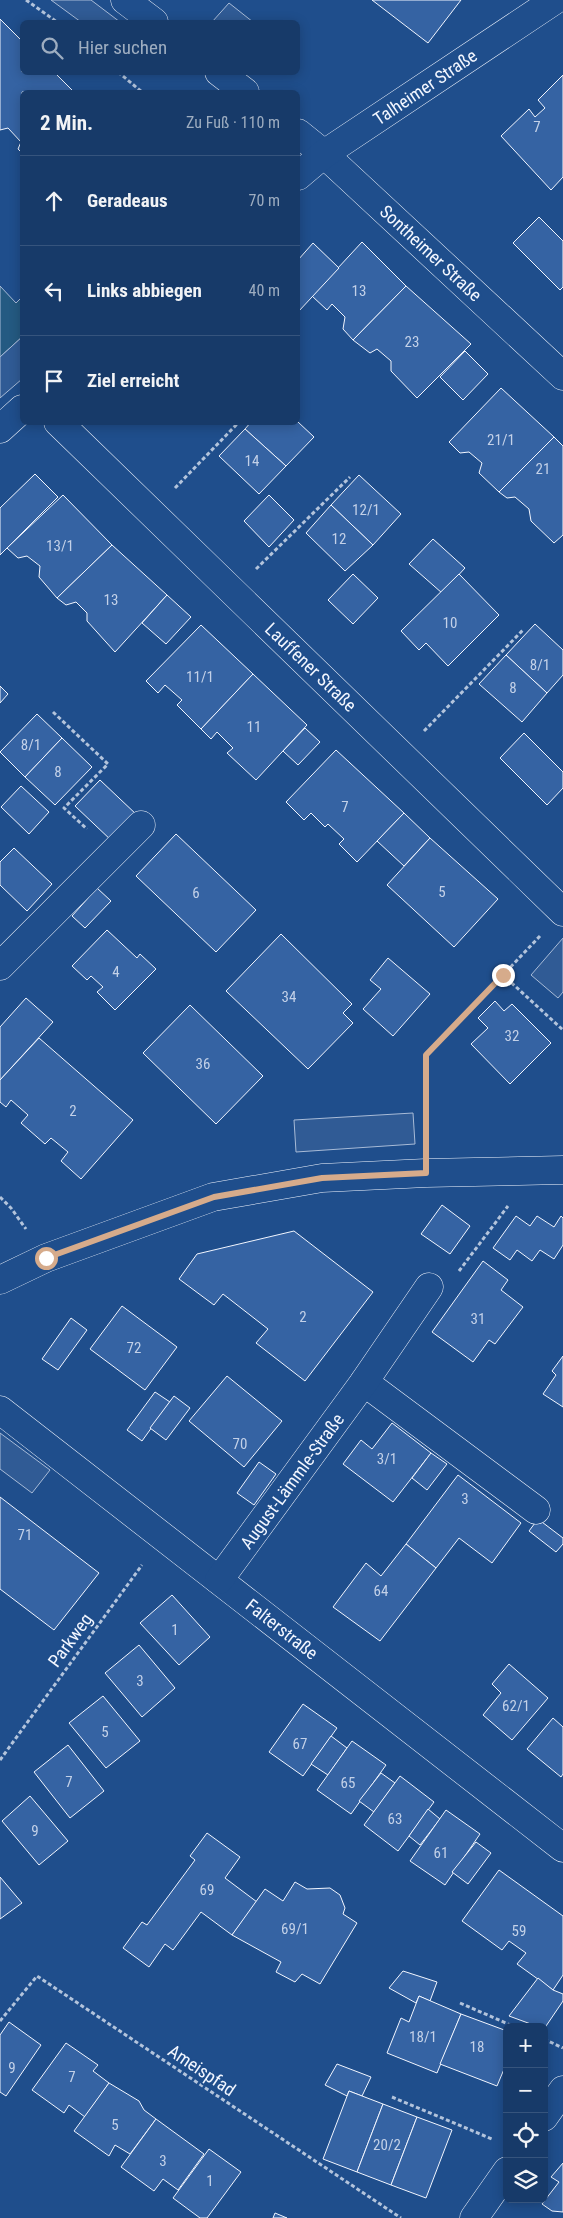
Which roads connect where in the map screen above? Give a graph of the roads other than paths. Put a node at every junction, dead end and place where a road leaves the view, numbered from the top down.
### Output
1 (125, 0) edge
2 (556, 0) edge
3 (151, 20) edge
4 (223, 75) edge
5 (242, 90) edge
6 (300, 135) edge
7 (324, 154) junction
8 (300, 174) edge
9 (563, 376) edge
10 (20, 411) edge
11 (61, 425) edge
12 (0, 429) edge
13 (141, 826) dead end
14 (563, 912) edge
15 (0, 966) edge
16 (563, 1170) edge
17 (0, 1280) edge
18 (429, 1287) road end
19 (364, 1382) junction
20 (0, 1410) edge
21 (536, 1510) dead end
22 (220, 1580) junction
23 (563, 1848) edge
24 (563, 2090) edge
25 (547, 2113) edge
26 (503, 2177) edge
27 (474, 2218) edge

1 - 3 street
2 - 7 street, Talheimer Straße
4 - 5 street
6 - 7 street, Sontheimer Straße
7 - 8 street, Talheimer Straße
7 - 9 street, Sontheimer Straße
10 - 12 street
11 - 14 street, Lauffener Straße
13 - 15 street
16 - 17 street
18 - 19 street, August-Lämmle-Straße
19 - 21 street
19 - 22 street, August-Lämmle-Straße
20 - 22 street, Falterstraße
22 - 23 street, Falterstraße
24 - 25 street
26 - 27 street

